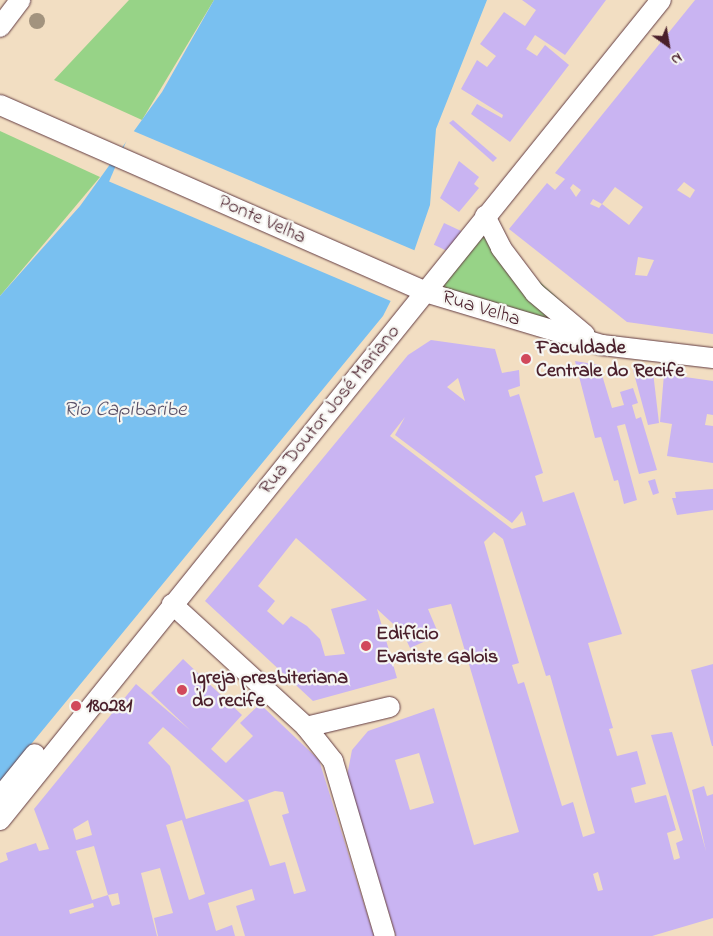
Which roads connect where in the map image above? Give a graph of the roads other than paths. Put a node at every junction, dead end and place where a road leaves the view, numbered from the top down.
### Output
1 (20, 0) edge
2 (661, 0) edge
3 (0, 26) edge
4 (0, 105) edge
5 (485, 216) junction
6 (419, 290) junction
7 (400, 305) dead end
8 (602, 345) junction
9 (713, 358) edge
10 (172, 604) junction
11 (390, 707) dead end
12 (306, 727) junction
13 (0, 797) edge
14 (0, 820) edge
15 (385, 936) edge

1 - 3 street
2 - 5 street, Rua Doutor José Mariano
4 - 6 street, Ponte Velha
5 - 6 street, Rua Doutor José Mariano
5 - 8 street
6 - 8 street, Rua Velha
6 - 10 street, Rua Doutor José Mariano
7 - 13 street
8 - 9 street, Rua Velha
10 - 12 street
10 - 14 street, Rua Doutor José Mariano
11 - 12 street
12 - 15 street

